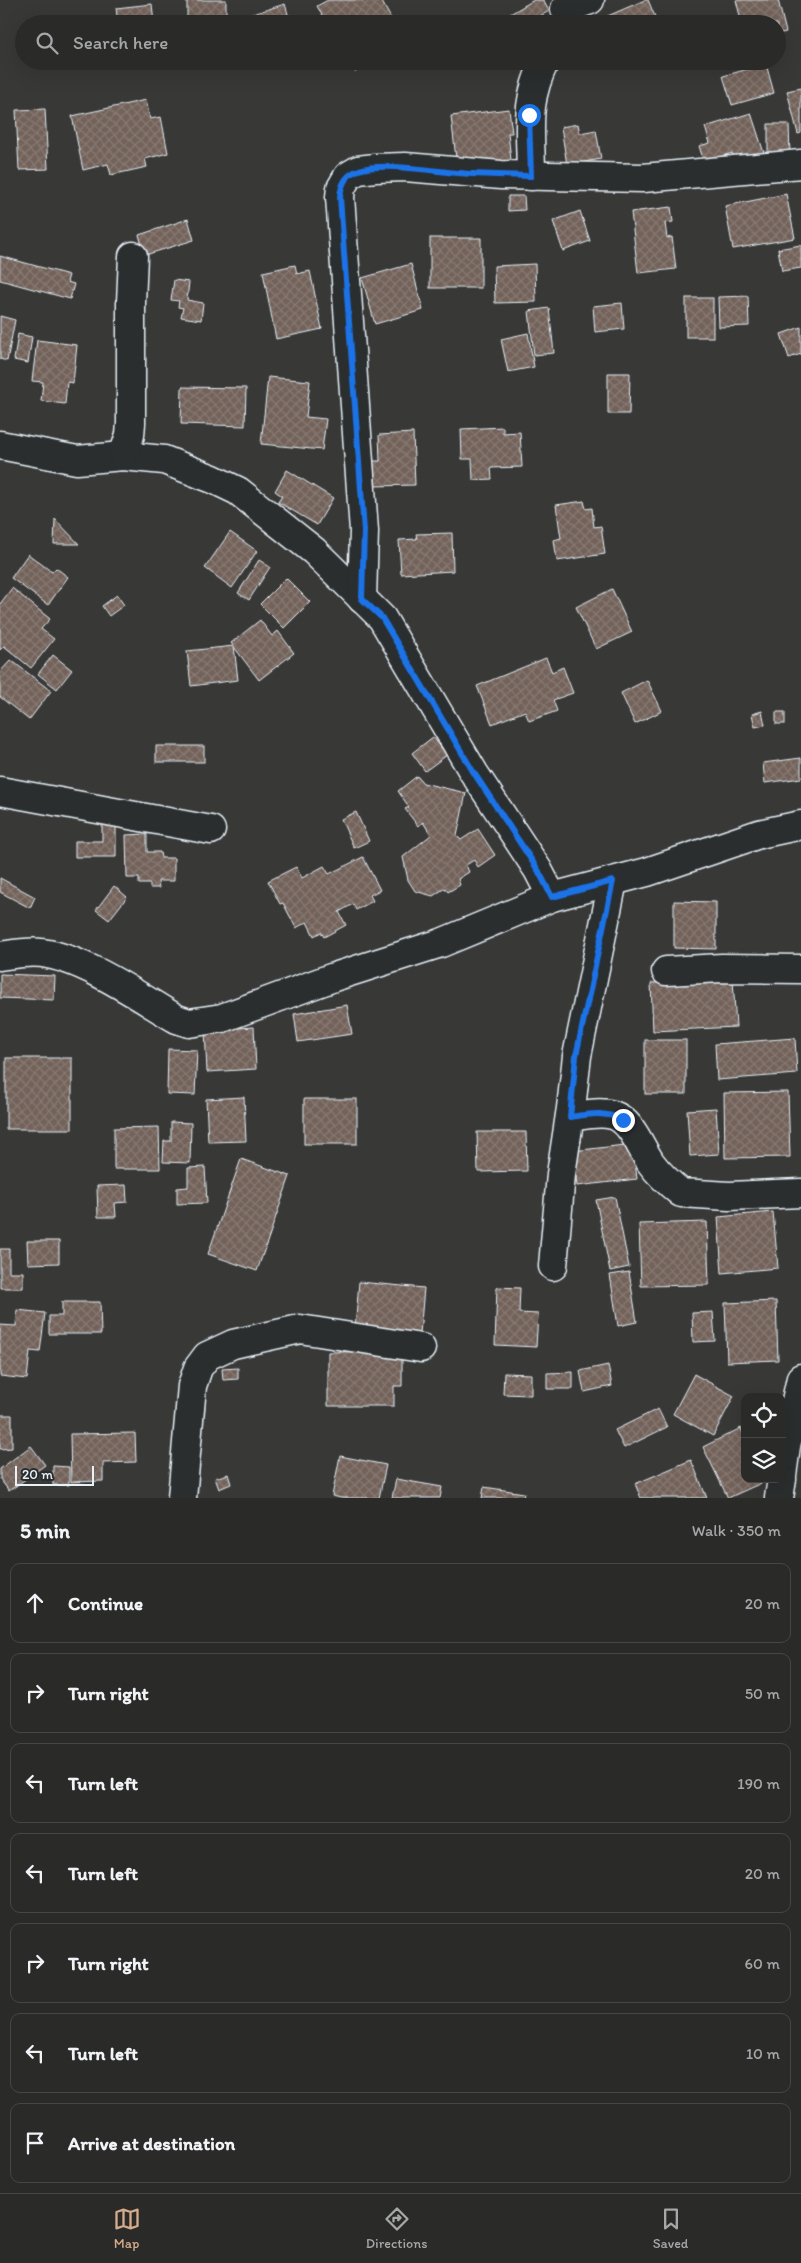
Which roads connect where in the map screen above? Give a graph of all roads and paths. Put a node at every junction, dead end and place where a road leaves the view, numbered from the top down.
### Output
1 (541, 70) edge
2 (801, 164) edge
3 (531, 176) junction
4 (134, 256) dead end
5 (0, 444) edge
6 (123, 456) junction
7 (362, 599) junction
8 (0, 791) edge
9 (801, 825) edge
10 (211, 830) dead end
11 (613, 881) junction
12 (552, 897) junction
13 (0, 956) edge
14 (801, 969) edge
15 (666, 971) dead end
16 (570, 1117) junction
17 (801, 1193) edge
18 (552, 1266) dead end
19 (421, 1348) dead end
20 (801, 1378) edge
21 (786, 1446) edge
22 (781, 1483) edge
23 (182, 1498) edge
24 (779, 1498) edge

1 - 3 street
2 - 3 street
3 - 7 street
4 - 6 street
5 - 6 street
6 - 7 street
7 - 12 street
8 - 10 street
9 - 11 street
11 - 12 street
11 - 16 street
12 - 13 street
14 - 15 street
16 - 17 street
16 - 18 street
19 - 23 street
20 - 21 street
22 - 24 street

